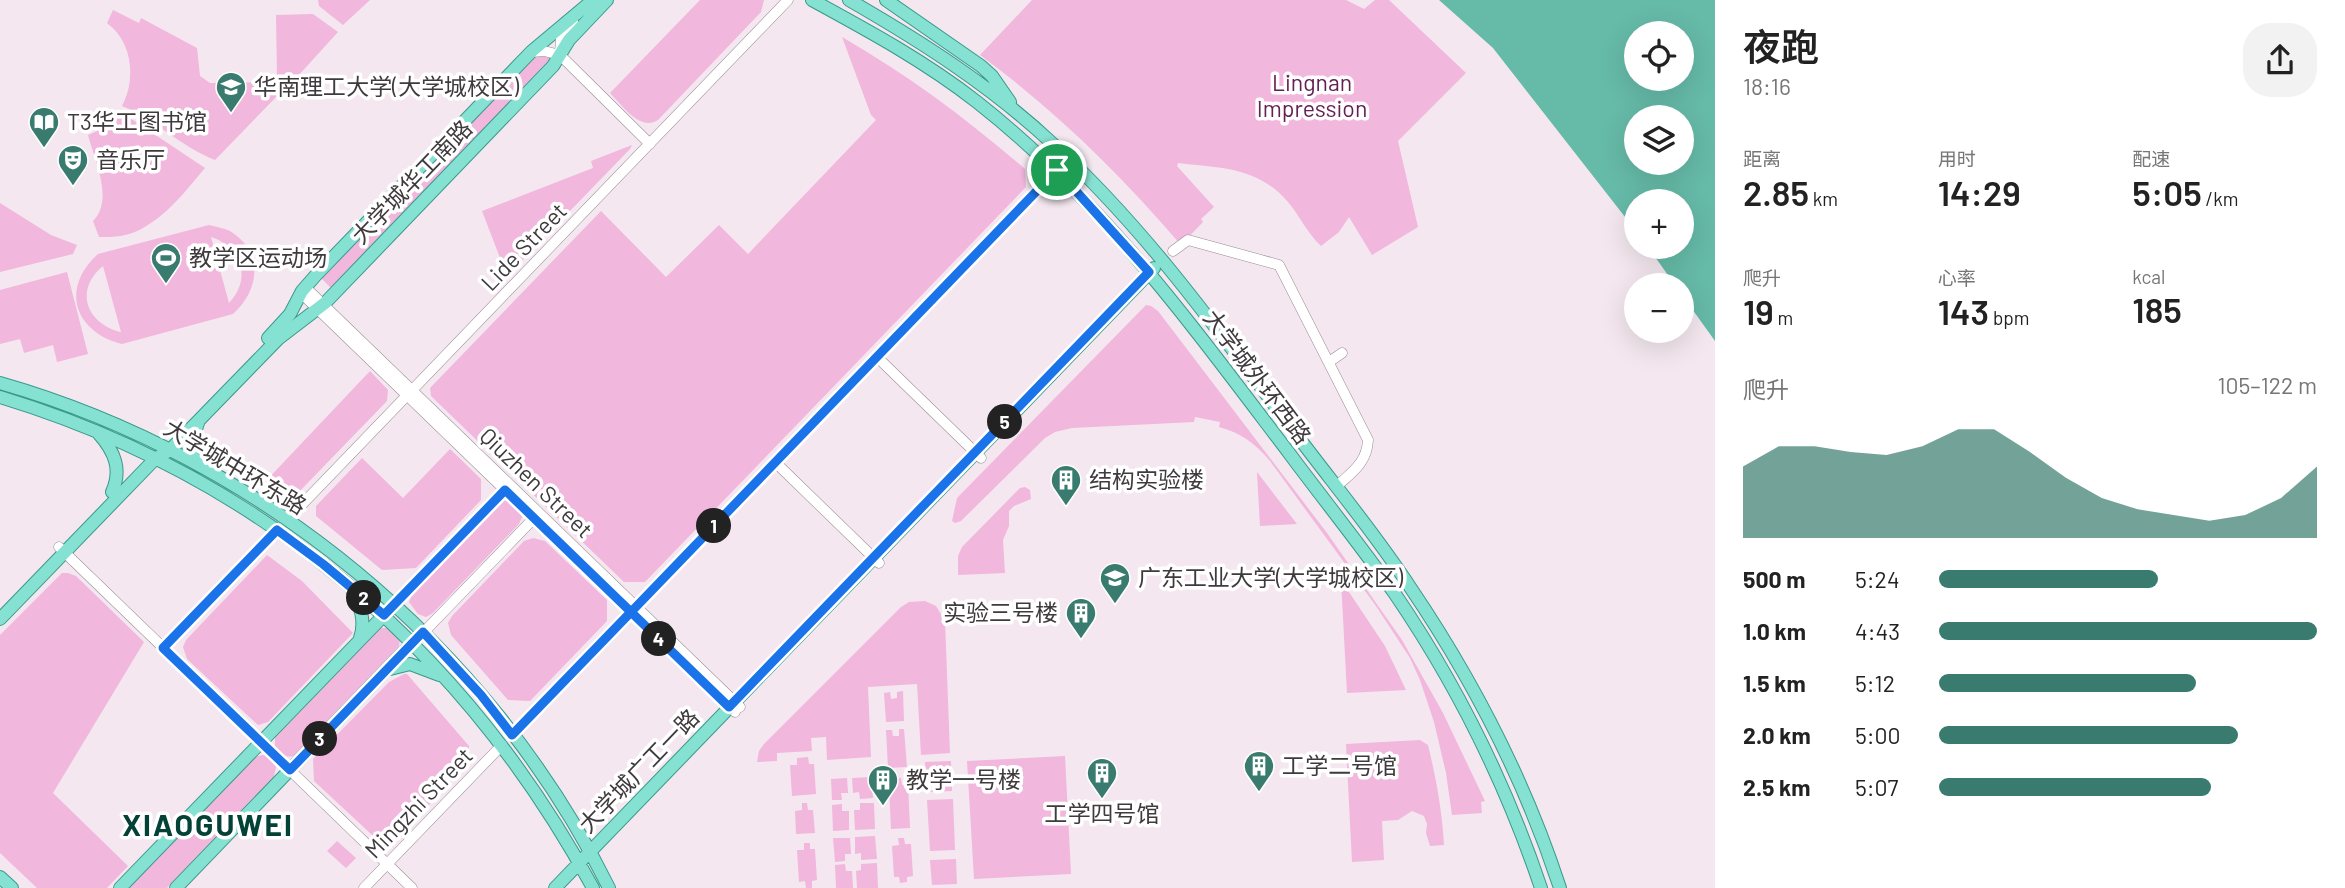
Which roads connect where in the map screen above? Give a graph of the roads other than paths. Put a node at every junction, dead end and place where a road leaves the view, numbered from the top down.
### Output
1 (593, 0) edge
2 (607, 0) edge
3 (788, 0) edge
4 (812, 0) edge
5 (849, 0) edge
6 (886, 0) edge
7 (583, 10) junction
8 (531, 52) junction
9 (560, 55) junction
10 (1015, 111) junction
11 (650, 144) junction
12 (1057, 170) junction
13 (1135, 229) junction
14 (1122, 240) junction
15 (1163, 263) junction
16 (1152, 275) junction
17 (303, 290) junction
18 (321, 307) junction
19 (1342, 353) dead end
20 (877, 357) junction
21 (1329, 362) junction
22 (0, 383) edge
23 (410, 393) junction
24 (0, 397) edge
25 (200, 420) junction
26 (96, 432) junction
27 (167, 449) junction
28 (978, 455) junction
29 (152, 457) junction
30 (775, 462) junction
31 (209, 471) junction
32 (508, 487) junction
33 (1336, 487) junction
34 (112, 492) junction
35 (536, 515) junction
36 (286, 520) junction
37 (277, 530) junction
38 (62, 550) junction
39 (877, 560) junction
40 (350, 586) junction
41 (394, 605) junction
42 (0, 609) edge
43 (633, 609) junction
44 (384, 615) junction
45 (0, 619) edge
46 (423, 632) junction
47 (358, 642) junction
48 (413, 643) junction
49 (163, 648) junction
50 (384, 673) junction
51 (447, 678) junction
52 (735, 707) junction
53 (512, 735) junction
54 (261, 742) junction
55 (502, 745) junction
56 (290, 770) junction
57 (591, 856) junction
58 (387, 864) junction
59 (581, 866) junction
60 (0, 877) edge
61 (12, 888) edge
62 (120, 888) edge
63 (176, 888) edge
64 (364, 888) edge
65 (412, 888) edge
66 (555, 888) edge
67 (565, 888) edge
68 (593, 888) edge
69 (609, 888) edge
70 (1541, 888) edge
71 (1560, 888) edge

1 - 7 main road, 大学城华工南路
2 - 9 main road, 大学城华工南路
3 - 11 street, Lide Street
4 - 12 main road, 大学城外环西路
5 - 10 main road, 大学城外环西路
6 - 10 main road
7 - 8 main road, 大学城华工南路
7 - 9 street
8 - 9 street
8 - 17 main road, 大学城华工南路
9 - 11 street
9 - 18 main road, 大学城华工南路
10 - 13 main road, 大学城外环西路
11 - 23 street, Lide Street
12 - 14 main road, 大学城外环西路
12 - 20 street
13 - 14 main road
13 - 15 main road, 大学城外环西路
14 - 16 main road, 大学城外环西路
15 - 16 main road, 大学城广工一路
15 - 21 street
15 - 33 main road, 大学城外环西路
16 - 28 main road, 大学城广工一路
16 - 70 main road, 大学城外环西路
17 - 18 street, Qiuzhen Street
17 - 27 main road, 大学城华工南路
18 - 23 street, Qiuzhen Street
18 - 25 main road, 大学城华工南路
19 - 21 street
20 - 28 street
20 - 30 street
21 - 33 street
22 - 27 main road, 大学城中环东路
23 - 32 street, Qiuzhen Street
23 - 36 street, Lide Street
24 - 26 main road, 大学城中环东路
25 - 27 main road, 大学城华工南路
25 - 31 main road
26 - 29 main road, 大学城中环东路
26 - 34 main road
27 - 29 main road, 大学城华工南路
27 - 31 main road, 大学城中环东路
28 - 39 main road, 大学城广工一路
29 - 34 main road, 大学城华工南路
29 - 37 main road, 大学城中环东路
29 - 38 main road, 大学城华工南路
30 - 39 street
30 - 43 street
31 - 36 main road, 大学城中环东路
32 - 35 street, Qiuzhen Street
32 - 41 street
33 - 71 main road, 大学城外环西路
34 - 38 main road, 大学城华工南路
35 - 43 street, Qiuzhen Street
35 - 46 street
36 - 41 main road, 大学城中环东路
37 - 40 main road, 大学城中环东路
37 - 49 street
38 - 42 main road, 大学城华工南路
38 - 45 main road, 大学城华工南路
38 - 49 street
39 - 52 main road, 大学城广工一路
40 - 44 main road, 大学城中环东路
40 - 47 main road
41 - 44 main road
41 - 46 main road, 大学城中环东路
43 - 52 street, Qiuzhen Street
43 - 53 street
44 - 47 main road
44 - 48 main road, 大学城中环东路
46 - 48 main road
46 - 53 main road, 大学城中环东路
47 - 54 main road
48 - 50 main road
48 - 51 main road, 大学城中环东路
49 - 54 street
50 - 51 main road
50 - 56 main road
51 - 55 main road, 大学城中环东路
52 - 57 main road, 大学城广工一路
53 - 57 main road, 大学城中环东路
54 - 56 street
54 - 62 main road
55 - 58 street, Mingzhi Street
55 - 59 main road, 大学城中环东路
56 - 58 street
56 - 63 main road
57 - 59 main road, 大学城广工一路
57 - 69 main road, 大学城中环东路
58 - 64 street, Mingzhi Street
58 - 65 street
59 - 66 main road, 大学城广工一路
59 - 67 main road, 大学城广工一路
59 - 68 main road, 大学城中环东路
60 - 61 main road

